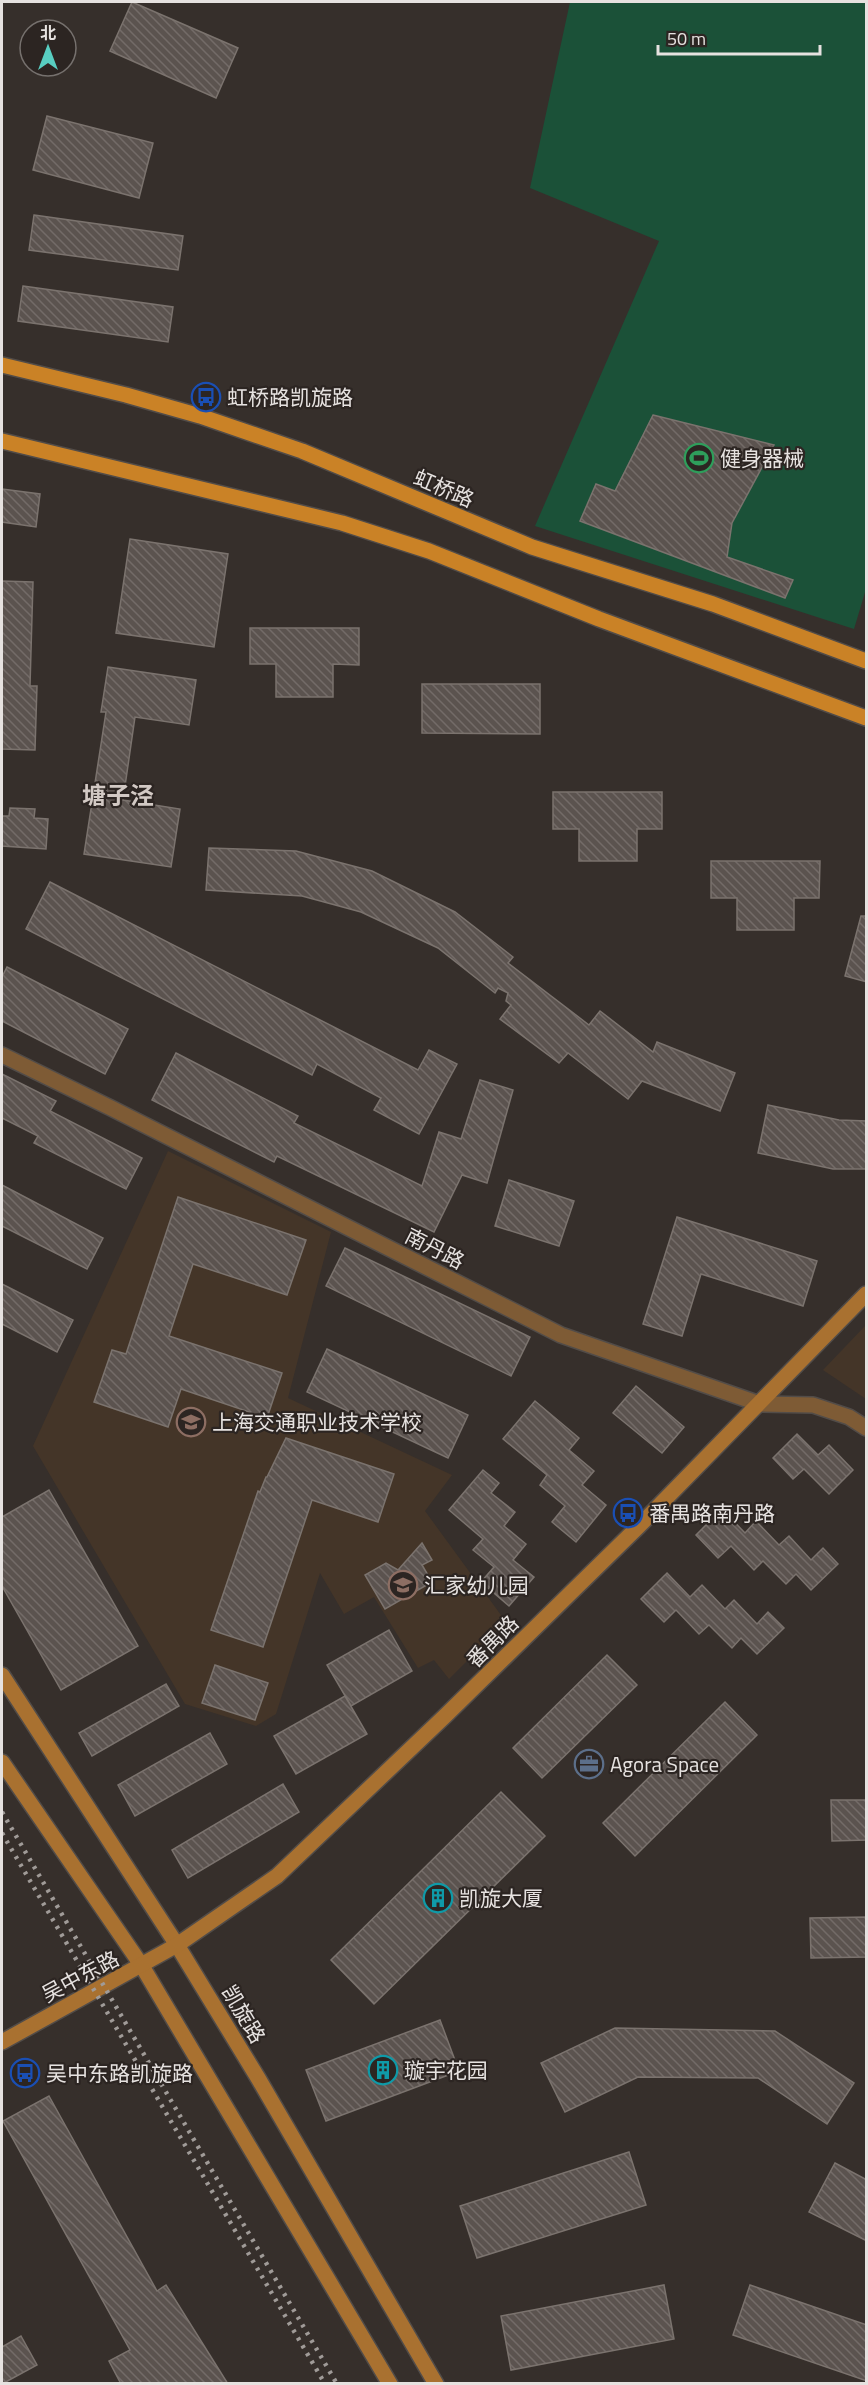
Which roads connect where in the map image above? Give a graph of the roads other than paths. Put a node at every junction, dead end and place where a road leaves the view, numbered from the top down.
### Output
1 (2, 365) edge
2 (2, 441) edge
3 (867, 661) edge
4 (867, 718) edge
5 (2, 1055) edge
6 (867, 1294) edge
7 (760, 1404) junction
8 (867, 1428) edge
9 (2, 1676) edge
10 (2, 1762) edge
11 (177, 1945) junction
12 (142, 1966) junction
13 (2, 2042) edge
14 (390, 2384) edge
15 (436, 2384) edge

1 - 3 main road, 虹桥路
2 - 4 main road
5 - 7 street, 南丹路
6 - 7 street, 番禺路
7 - 8 street, 南丹路
7 - 11 street, 番禺路
9 - 11 street, 凯旋路
10 - 12 street
11 - 12 street, 吴中东路
11 - 15 street, 凯旋路
12 - 13 street, 吴中东路
12 - 14 street

